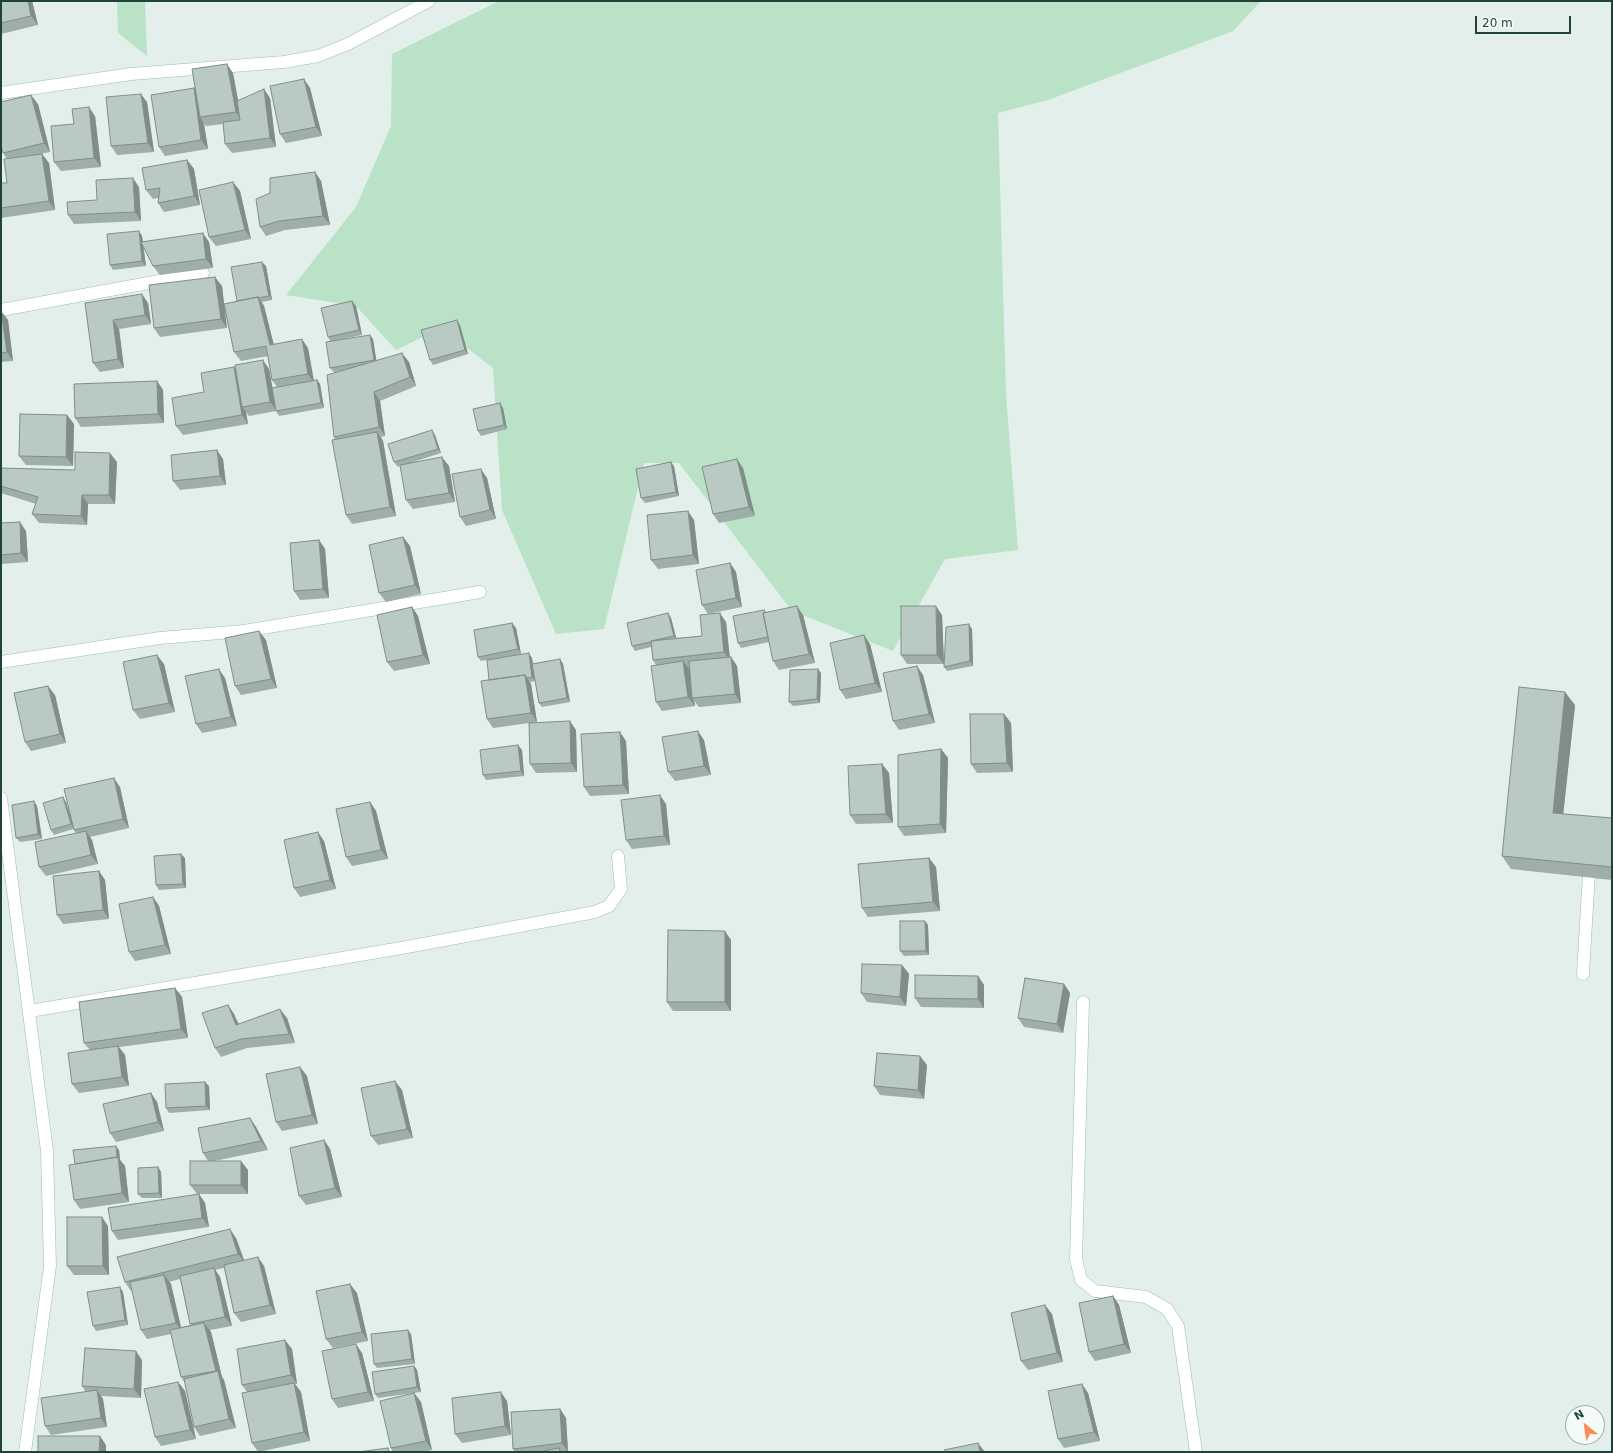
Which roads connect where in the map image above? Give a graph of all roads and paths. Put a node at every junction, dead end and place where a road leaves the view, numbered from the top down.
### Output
1 (429, 1) edge
2 (1, 93) edge
3 (203, 273) edge
4 (1, 310) edge
5 (480, 592) dead end
6 (1, 662) edge
7 (1, 798) edge
8 (618, 856) dead end
9 (1612, 871) edge
10 (1583, 974) dead end
11 (1083, 1002) dead end
12 (30, 1011) junction
13 (25, 1452) edge
14 (1196, 1452) edge

1 - 2 street
3 - 4 street
5 - 6 street
7 - 12 street
8 - 12 street
9 - 10 street
11 - 14 street
12 - 13 street

